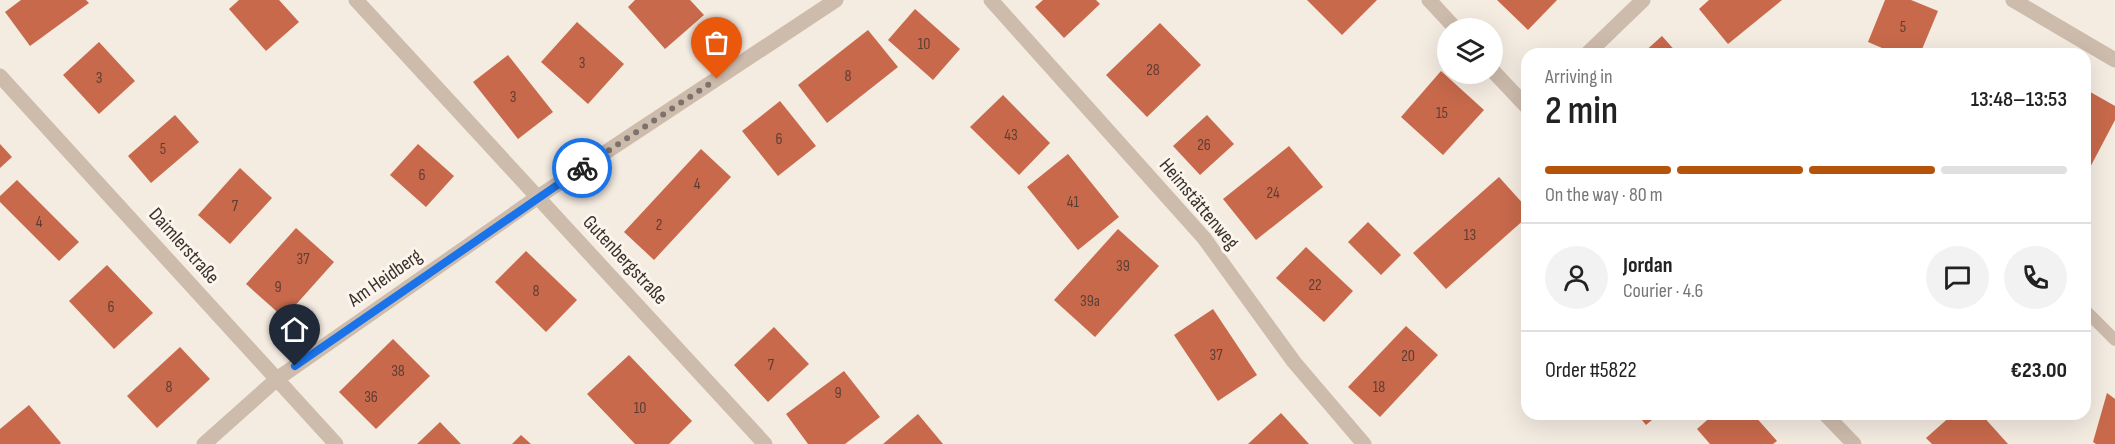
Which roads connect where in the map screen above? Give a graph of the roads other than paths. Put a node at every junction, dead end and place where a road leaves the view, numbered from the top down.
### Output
1 (356, 0) edge
2 (836, 0) edge
3 (991, 0) edge
4 (1429, 0) edge
5 (1643, 0) edge
6 (2013, 0) edge
7 (1446, 18) edge
8 (1593, 48) edge
9 (2115, 60) edge
10 (0, 76) edge
11 (1503, 82) edge
12 (1521, 101) edge
13 (538, 197) junction
14 (2091, 316) edge
15 (2115, 340) edge
16 (277, 379) junction
17 (1831, 420) edge
18 (204, 444) edge
19 (336, 444) edge
20 (765, 444) edge
21 (1364, 444) edge
22 (1854, 444) edge

1 - 13 street, Gutenbergstraße
2 - 13 street, Am Heidberg
3 - 21 street, Heimstättenweg
4 - 7 street
5 - 8 street
6 - 9 street
10 - 16 street, Daimlerstraße
11 - 12 street
13 - 16 street, Am Heidberg
13 - 20 street, Gutenbergstraße
14 - 15 lane
16 - 18 street, Am Heidberg
16 - 19 street, Daimlerstraße
17 - 22 street

